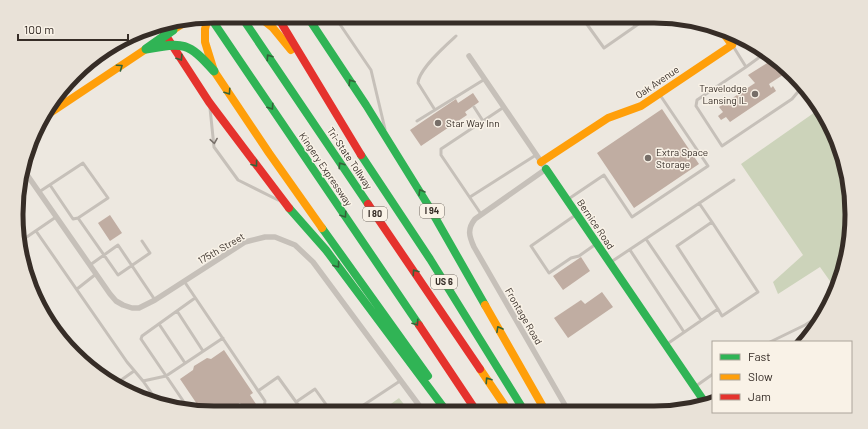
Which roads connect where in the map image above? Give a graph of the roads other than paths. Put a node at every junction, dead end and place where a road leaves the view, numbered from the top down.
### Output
1 (207, 23) edge
2 (213, 23) edge
3 (246, 23) edge
4 (267, 23) edge
5 (281, 23) edge
6 (312, 23) edge
7 (339, 23) edge
8 (586, 23) edge
9 (633, 23) edge
10 (640, 23) edge
11 (635, 26) junction
12 (177, 27) edge
13 (173, 30) joint
14 (163, 31) edge
15 (456, 36) dead end
16 (727, 38) edge
17 (736, 42) edge
18 (732, 45) junction
19 (146, 49) junction
20 (469, 56) dead end
21 (761, 56) edge
22 (746, 67) junction
23 (214, 71) junction
24 (485, 79) junction
25 (320, 88) junction
26 (799, 91) edge
27 (464, 92) junction
28 (659, 94) junction
29 (466, 97) dead end
30 (209, 102) junction
31 (474, 107) dead end
32 (504, 107) junction
33 (434, 110) junction
34 (54, 111) edge
35 (417, 121) dead end
36 (483, 121) junction
37 (388, 138) junction
38 (541, 162) junction
39 (28, 175) edge
40 (734, 180) dead end
41 (50, 185) junction
42 (39, 192) junction
43 (470, 197) junction
44 (567, 200) junction
45 (699, 203) junction
46 (286, 205) junction
47 (481, 214) junction
48 (577, 214) junction
49 (56, 217) junction
50 (78, 218) junction
51 (712, 222) junction
52 (470, 227) joint
53 (36, 231) junction
54 (25, 238) edge
55 (646, 238) junction
56 (142, 241) dead end
57 (596, 243) junction
58 (630, 250) junction
59 (104, 256) junction
60 (610, 263) junction
61 (89, 265) junction
62 (132, 265) junction
63 (96, 274) junction
64 (184, 281) junction
65 (77, 289) junction
66 (195, 298) junction
67 (156, 300) junction
68 (718, 309) junction
69 (176, 311) junction
70 (701, 320) junction
71 (814, 320) edge
72 (159, 324) junction
73 (684, 332) junction
74 (223, 338) junction
75 (777, 341) edge
76 (665, 344) junction
77 (203, 351) junction
78 (185, 363) junction
79 (134, 371) junction
80 (712, 375) edge
81 (166, 376) junction
82 (120, 381) edge
83 (143, 381) junction
84 (400, 381) junction
85 (694, 387) junction
86 (258, 391) junction
87 (154, 396) edge
88 (703, 399) edge
89 (296, 402) junction
90 (185, 403) edge
91 (264, 406) edge
92 (299, 406) edge
93 (327, 406) edge
94 (362, 406) edge
95 (419, 406) edge
96 (443, 406) edge
97 (449, 406) edge
98 (473, 406) edge
99 (505, 406) edge
100 (521, 406) edge
101 (543, 406) edge
102 (566, 406) edge

1 - 23 main road
2 -> 98 main road, Kingery Expressway / I 80
99 -> 3 main road, Tri-State Tollway / I 80
4 - 25 main road
5 - 25 main road, US 6
37 -> 6 main road, I 94
7 - 37 lane
8 - 11 lane
9 - 11 lane
10 - 11 lane
12 - 13 main road
13 - 19 main road, bridge
14 -> 30 main road
15 - 33 lane
16 - 18 main road
17 - 18 street, Oak Avenue
18 - 22 lane
18 - 28 main road, Oak Avenue
19 - 23 main road, bridge
34 -> 19 main road
20 - 24 street, Bernice Road
21 - 22 lane
22 - 26 lane
23 -> 97 main road
24 - 27 lane
24 - 32 street, Bernice Road
25 - 100 main road, US 6
27 - 29 lane
27 - 33 lane
28 - 38 main road, Oak Avenue
28 - 44 lane
30 -> 46 main road
30 -> 46 lane
31 - 36 lane
32 - 36 lane
32 - 38 street, Bernice Road
33 - 35 lane
36 - 43 lane
101 -> 37 main road, I 94
38 - 43 lane
38 - 44 main road, Bernice Road
38 - 47 street, Oak Avenue
39 - 42 street, 175th Street
40 - 45 lane
41 - 42 lane
41 - 50 lane
41 - 50 lane
42 - 49 street, 175th Street
43 - 47 lane
44 - 48 main road, Bernice Road
45 - 51 lane
45 - 55 lane
46 -> 96 main road
47 - 52 street, Oak Avenue
48 - 57 main road, Bernice Road
48 - 57 lane
49 - 53 lane
49 - 61 street, 175th Street
50 - 59 lane
51 - 68 lane
51 - 68 lane
52 - 102 street, Frontage Road
53 - 54 lane
53 - 65 lane
55 - 58 lane
55 - 70 lane
56 - 62 lane
57 - 60 main road, Bernice Road
58 - 60 lane
58 - 73 lane
59 - 61 lane
59 - 62 lane
59 - 62 lane
60 - 76 main road, Bernice Road
61 - 63 street, 175th Street
62 - 67 lane
63 - 65 lane
63 - 67 street, 175th Street
64 - 66 lane
64 - 67 street, 175th Street
64 - 84 street, 175th Street
65 - 79 lane
66 - 69 lane
66 - 74 lane
68 - 70 lane
69 - 72 lane
69 - 77 lane
70 - 73 lane
71 - 75 lane
72 - 78 lane
72 - 81 lane
73 - 76 lane
74 - 77 lane
74 - 86 lane
76 - 85 main road, Bernice Road
77 - 78 lane
78 - 81 lane
79 - 82 lane
79 - 83 lane
80 - 85 lane
81 - 83 lane
81 - 90 lane
83 - 87 lane
84 - 94 lane
84 - 95 street, 175th Street
85 - 88 main road, Bernice Road
86 - 89 lane
86 - 91 lane
89 - 92 lane
89 - 93 lane

